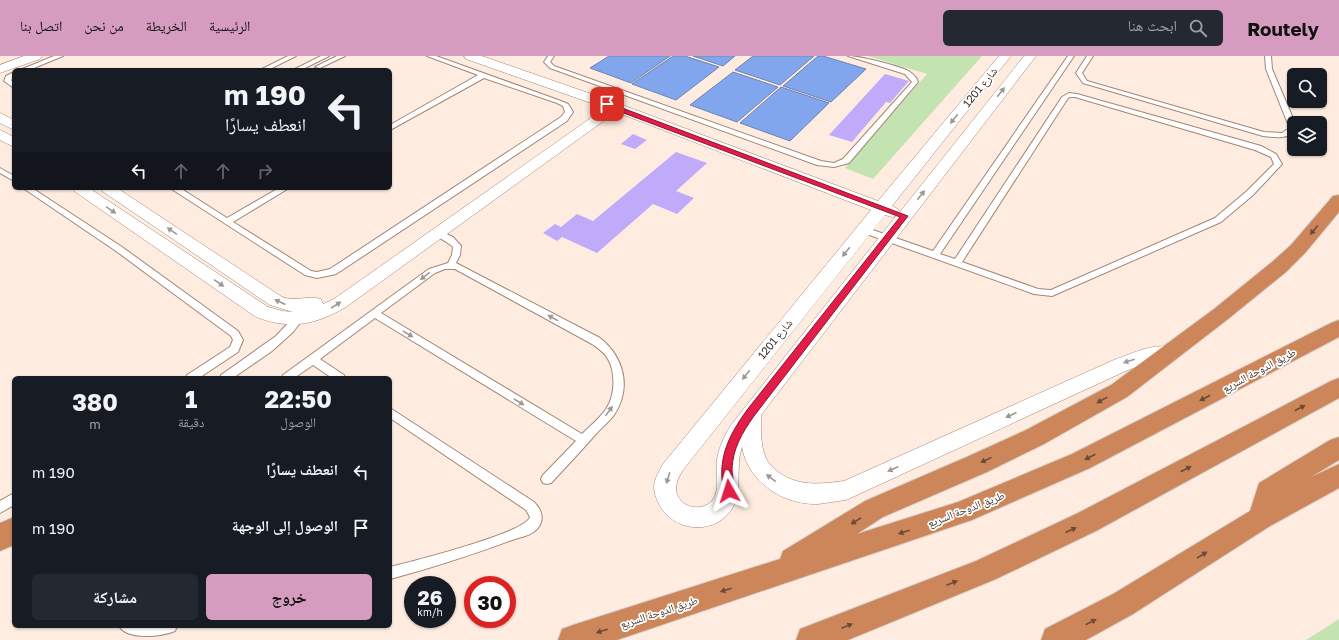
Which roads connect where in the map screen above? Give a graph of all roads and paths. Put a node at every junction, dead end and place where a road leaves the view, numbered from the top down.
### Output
1 (19, 56) edge
2 (36, 56) edge
3 (60, 56) edge
4 (293, 56) edge
5 (326, 56) edge
6 (342, 56) edge
7 (470, 56) edge
8 (551, 56) edge
9 (851, 56) edge
10 (1004, 56) edge
11 (1030, 56) edge
12 (1071, 56) edge
13 (1090, 56) edge
14 (1268, 56) edge
15 (436, 57) edge
16 (0, 63) edge
17 (28, 68) edge
18 (267, 68) edge
19 (300, 68) edge
20 (316, 68) edge
21 (0, 69) edge
22 (12, 75) edge
23 (484, 75) junction
24 (12, 85) edge
25 (611, 106) junction
26 (0, 117) edge
27 (12, 125) edge
28 (392, 127) edge
29 (0, 134) edge
30 (12, 142) edge
31 (0, 170) edge
32 (12, 176) edge
33 (0, 180) edge
34 (30, 190) edge
35 (82, 190) edge
36 (110, 190) edge
37 (177, 190) edge
38 (282, 190) edge
39 (1339, 200) edge
40 (881, 208) junction
41 (904, 216) junction
42 (227, 222) junction
43 (864, 230) junction
44 (438, 233) junction
45 (887, 238) junction
46 (934, 256) junction
47 (957, 264) junction
48 (451, 265) junction
49 (300, 312) junction
50 (375, 314) junction
51 (1339, 328) edge
52 (1167, 353) junction
53 (312, 359) junction
54 (194, 376) edge
55 (228, 376) edge
56 (290, 376) edge
57 (337, 376) edge
58 (1339, 387) edge
59 (392, 413) edge
60 (750, 413) junction
61 (583, 440) junction
62 (1339, 447) edge
63 (1339, 475) edge
64 (548, 479) dead end
65 (12, 499) edge
66 (0, 508) edge
67 (1261, 518) junction
68 (12, 530) edge
69 (0, 539) edge
70 (392, 573) edge
71 (763, 578) junction
72 (130, 628) edge
73 (160, 628) edge
74 (573, 640) edge
75 (811, 640) edge
76 (1056, 640) edge

1 - 16 street
2 - 21 street
3 - 17 lane
4 - 18 lane
5 - 19 lane
6 - 20 lane
7 - 25 street
8 - 9 lane
10 -> 40 street, شارع 1201
41 -> 11 street, شارع 1201
12 - 46 lane
13 - 14 lane
15 - 23 lane
22 - 24 lane
23 - 28 lane
23 - 42 lane
25 - 40 street
25 - 44 street
25 - 49 street
26 - 27 street
29 - 30 street
31 - 32 lane
32 - 33 lane
34 - 54 lane
35 -> 49 street
49 -> 36 street
37 - 42 lane
38 - 42 lane
39 -> 52 highway
40 - 41 street
40 - 43 street, شارع 1201
41 - 45 street, شارع 1201
43 - 45 lane
43 -> 60 street, شارع 1201
44 - 48 lane
49 -> 44 street
45 - 46 lane
45 - 60 street, شارع 1201
46 - 47 lane
47 - 47 lane
48 -> 50 lane
61 -> 48 lane
49 - 55 lane
50 - 53 lane
50 -> 61 lane
51 -> 71 highway, طريق الدوحة السريع
52 -> 60 street
52 -> 71 highway
53 - 56 lane
53 - 57 lane
75 -> 58 highway
59 - 70 lane
61 - 64 lane
62 - 67 highway
63 - 67 highway
65 - 66 lane
76 -> 67 highway
68 - 69 highway
71 -> 74 highway, طريق الدوحة السريع
72 - 73 lane

